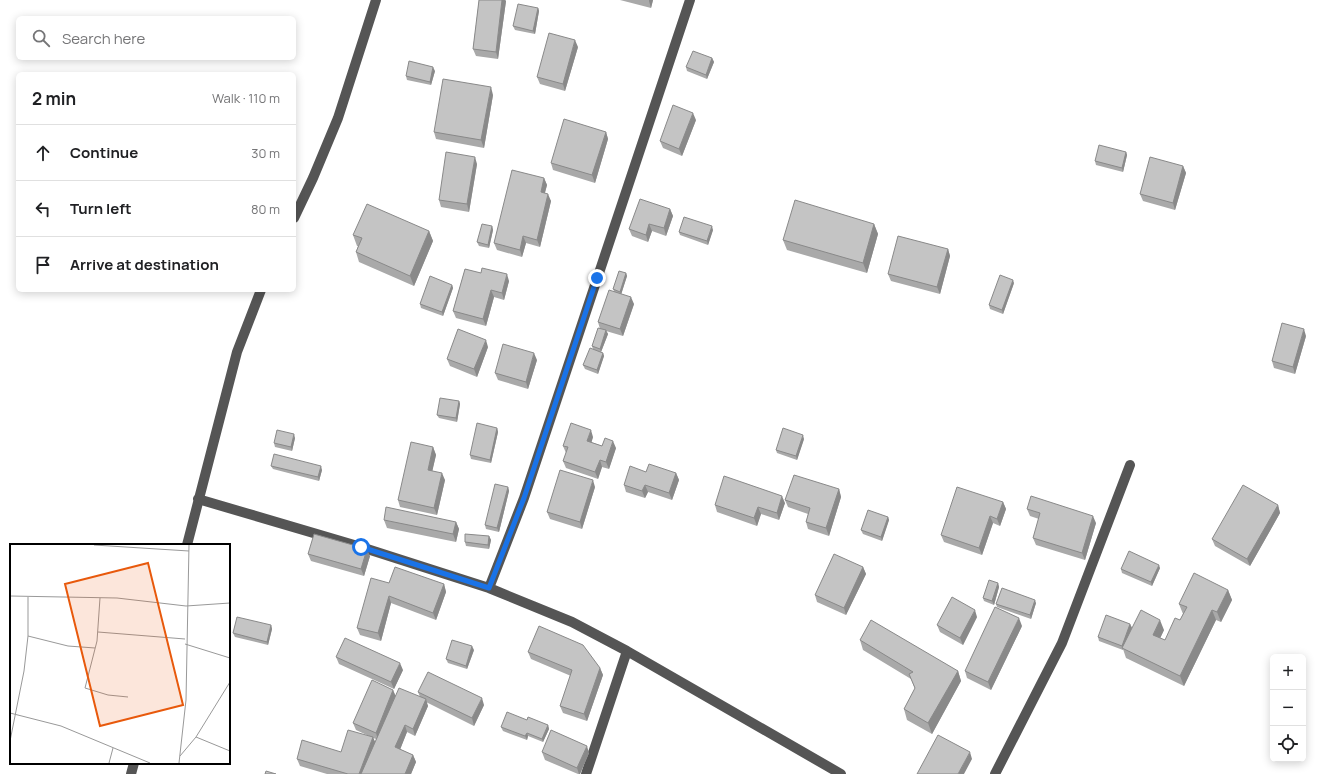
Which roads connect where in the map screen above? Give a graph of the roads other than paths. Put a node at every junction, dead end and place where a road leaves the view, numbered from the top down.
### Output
1 (376, 0) edge
2 (690, 0) edge
3 (296, 214) edge
4 (260, 292) edge
5 (1130, 465) dead end
6 (198, 499) junction
7 (187, 544) edge
8 (489, 588) junction
9 (627, 651) junction
10 (134, 764) edge
11 (131, 774) edge
12 (586, 774) edge
13 (841, 774) edge
14 (995, 774) edge

1 - 3 street
2 - 8 street
4 - 6 street
5 - 14 street
6 - 7 street
6 - 8 street
8 - 9 street
9 - 12 street
9 - 13 street
10 - 11 street

